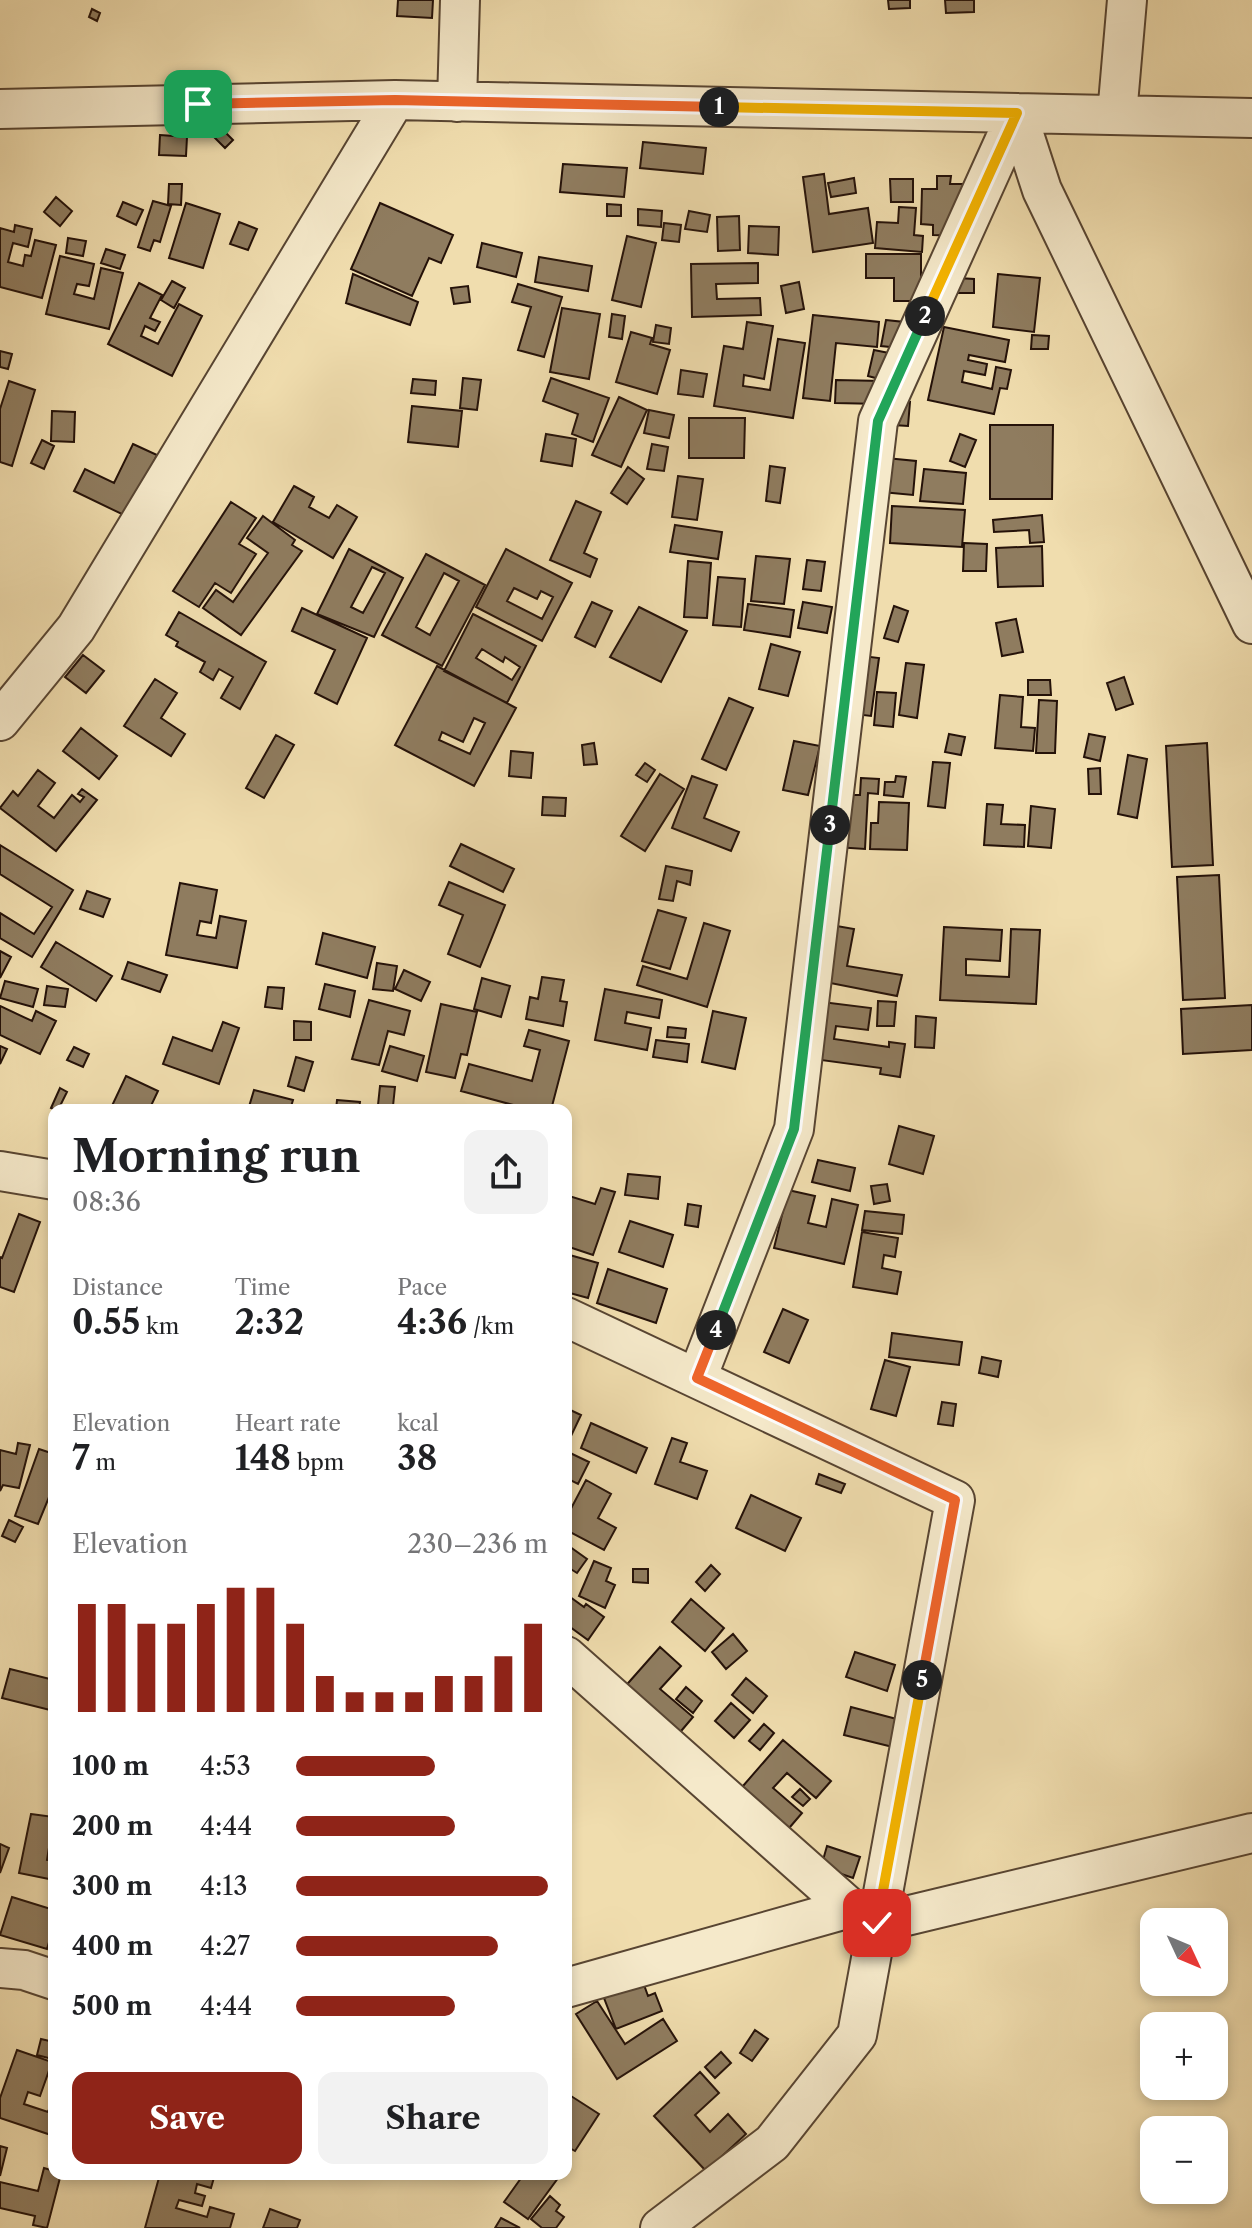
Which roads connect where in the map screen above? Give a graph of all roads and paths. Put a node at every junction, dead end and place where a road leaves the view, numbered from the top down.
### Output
1 (460, 0) edge
2 (1127, 0) edge
3 (395, 100) junction
4 (457, 102) junction
5 (0, 109) edge
6 (1017, 113) junction
7 (1117, 115) junction
8 (1252, 118) edge
9 (1252, 624) edge
10 (0, 721) edge
11 (0, 1171) edge
12 (48, 1179) edge
13 (572, 1320) edge
14 (697, 1378) junction
15 (572, 1661) edge
16 (1252, 1833) edge
17 (863, 1915) junction
18 (0, 1968) edge
19 (48, 1978) edge
20 (572, 1987) edge
21 (660, 2228) edge

1 - 4 street
2 - 7 street
3 - 4 street
3 - 5 street
3 - 10 street
4 - 6 street
6 - 7 street
6 - 9 street
6 - 14 street
7 - 8 street
11 - 12 street
13 - 14 street
14 - 17 street
15 - 17 street
16 - 17 street
17 - 20 street
17 - 21 street
18 - 19 street

